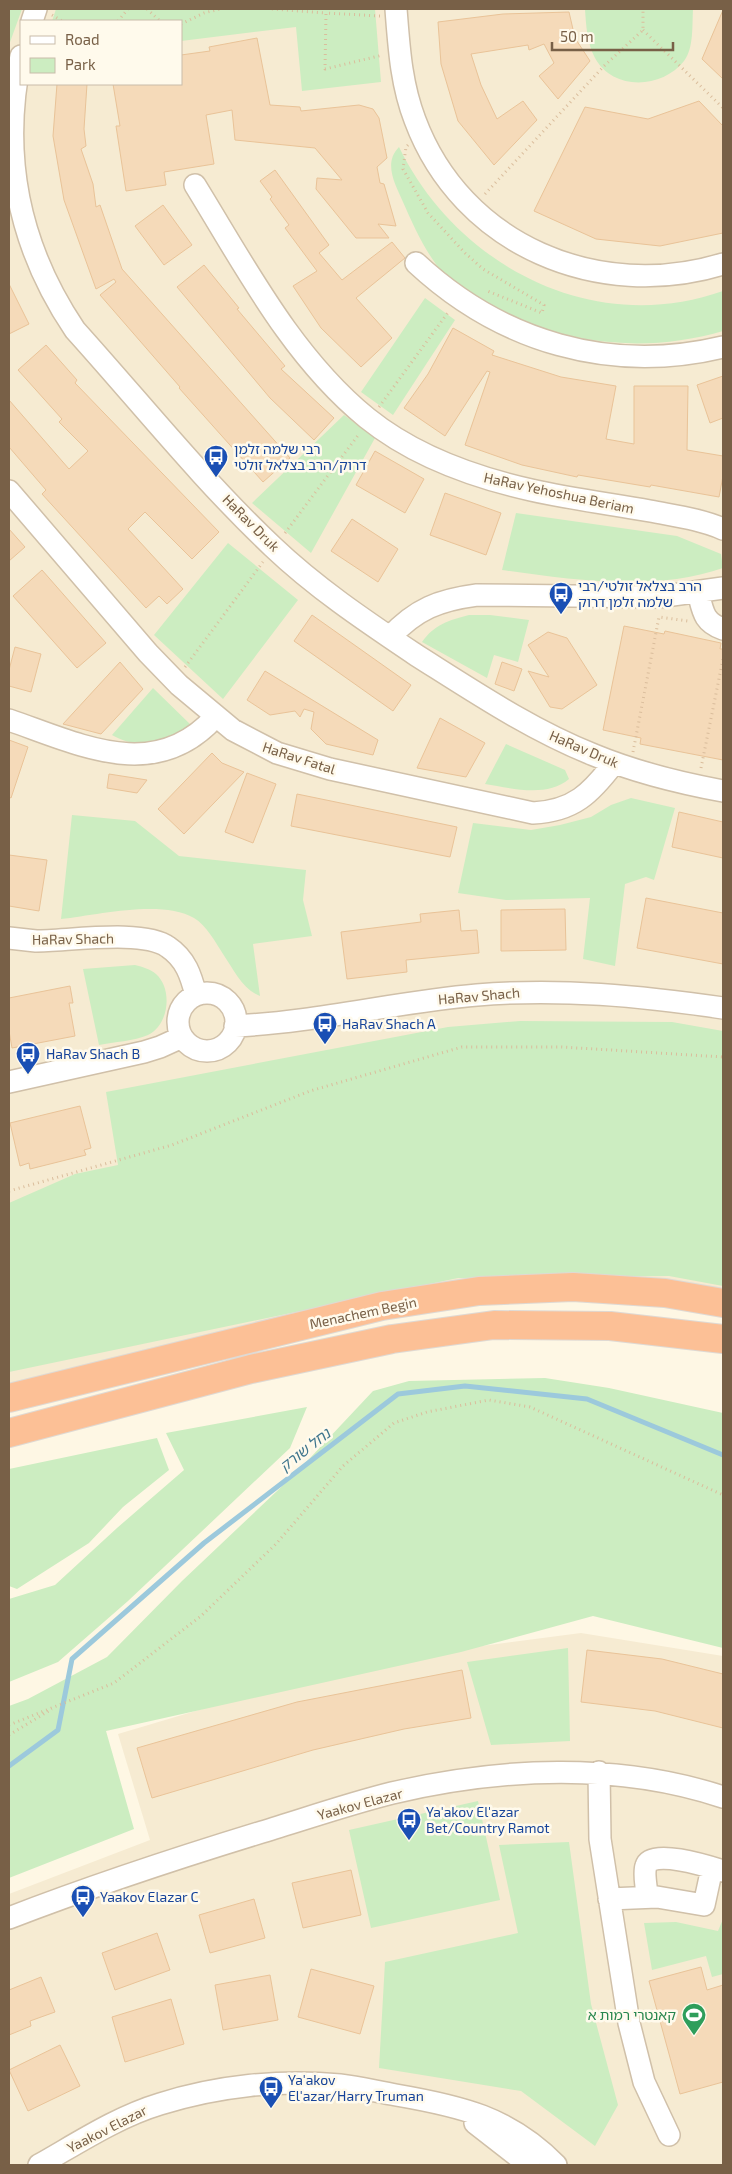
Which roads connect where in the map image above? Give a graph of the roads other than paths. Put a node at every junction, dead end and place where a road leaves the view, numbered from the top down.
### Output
1 (396, 13) edge
2 (20, 62) edge
3 (195, 186) dead end
4 (416, 263) dead end
5 (723, 264) edge
6 (723, 347) edge
7 (11, 498) edge
8 (723, 530) edge
9 (723, 588) edge
10 (698, 592) junction
11 (723, 629) edge
12 (390, 637) junction
13 (215, 716) junction
14 (9, 720) edge
15 (622, 765) junction
16 (723, 791) edge
17 (9, 938) edge
18 (196, 996) junction
19 (723, 1008) edge
20 (235, 1026) junction
21 (182, 1037) junction
22 (9, 1082) edge
23 (723, 1303) edge
24 (723, 1339) edge
25 (9, 1398) edge
26 (9, 1433) edge
27 (599, 1772) junction
28 (723, 1797) edge
29 (718, 1870) edge
30 (647, 1897) junction
31 (609, 1899) junction
32 (9, 1918) edge
33 (445, 2104) junction
34 (669, 2135) dead end
35 (39, 2165) edge
36 (529, 2165) edge
37 (556, 2165) edge

1 - 5 street
2 - 12 street, HaRav Druk
3 - 8 street, HaRav Yehoshua Beriam
4 - 6 street
7 - 13 street, HaRav Fatal
9 - 10 street
10 - 11 street
10 - 12 street
12 - 15 street, HaRav Druk
13 - 14 street
13 - 15 street, HaRav Fatal
15 - 16 street, HaRav Druk
17 - 18 street, HaRav Shach
18 - 20 street
18 - 21 street
19 - 20 street, HaRav Shach
20 - 21 street
21 - 22 street
23 - 25 highway, Menachem Begin
24 - 26 highway
27 - 28 street, Yaakov Elazar
27 - 31 street
27 - 32 street, Yaakov Elazar
29 - 30 street
29 - 30 street
30 - 31 street
31 - 34 street
33 - 35 street, Yaakov Elazar
33 - 36 street, Yaakov Elazar
33 - 37 street, Yaakov Elazar

